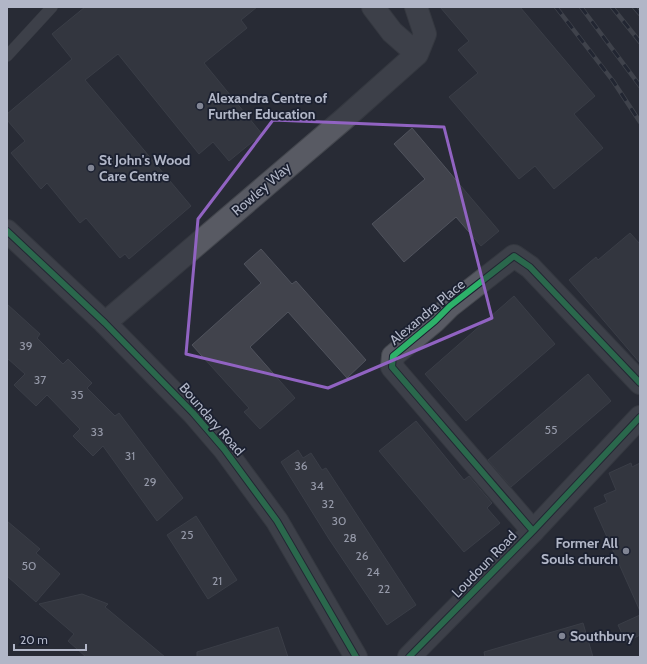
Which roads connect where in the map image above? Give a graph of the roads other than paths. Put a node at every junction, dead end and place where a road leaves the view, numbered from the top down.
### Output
1 (52, 7) edge
2 (373, 7) edge
3 (416, 7) edge
4 (417, 54) junction
5 (7, 56) edge
6 (7, 231) edge
7 (105, 323) junction
8 (640, 383) edge
9 (640, 417) edge
10 (533, 531) junction
11 (356, 657) edge
12 (410, 657) edge

1 - 5 lane
2 - 4 street
3 - 4 street, Rowley Way
4 - 7 street, Rowley Way
6 - 7 street, Boundary Road
7 - 11 street, Boundary Road
8 - 10 street, Alexandra Place
9 - 10 street, Loudoun Road
10 - 12 street, Loudoun Road

